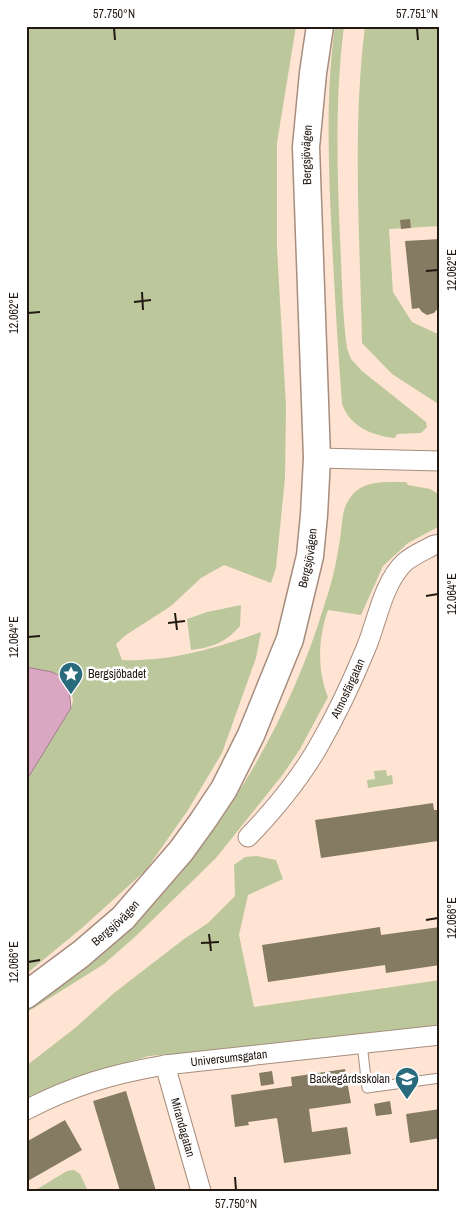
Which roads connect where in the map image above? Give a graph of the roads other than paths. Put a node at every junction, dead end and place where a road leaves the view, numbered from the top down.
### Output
1 (320, 26) edge
2 (317, 458) junction
3 (440, 461) edge
4 (440, 544) edge
5 (248, 837) dead end
6 (26, 995) edge
7 (440, 1035) edge
8 (362, 1044) junction
9 (165, 1065) junction
10 (440, 1078) edge
11 (26, 1110) edge
12 (201, 1191) edge

1 - 2 street, Bergsjövägen
2 - 3 street
2 - 6 street, Bergsjövägen
4 - 5 street, Atmosfärgatan
7 - 8 street, Universumsgatan
8 - 9 street, Universumsgatan
8 - 10 lane
9 - 11 street, Universumsgatan
9 - 12 street, Mirandagatan

